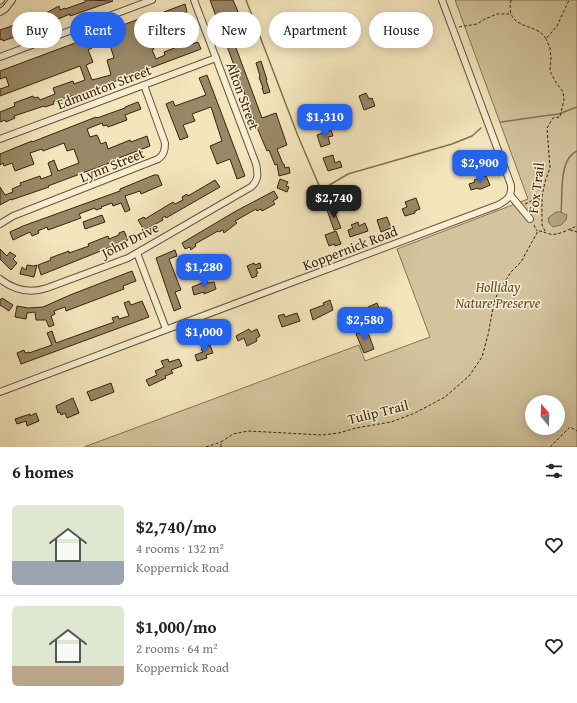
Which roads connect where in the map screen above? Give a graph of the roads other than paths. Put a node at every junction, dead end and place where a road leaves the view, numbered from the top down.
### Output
1 (12, 0) edge
2 (152, 0) edge
3 (194, 0) edge
4 (442, 0) edge
5 (0, 12) edge
6 (0, 57) edge
7 (216, 58) junction
8 (144, 85) junction
9 (0, 138) edge
10 (257, 179) joint
11 (510, 196) junction
12 (530, 219) road end
13 (0, 224) edge
14 (137, 252) junction
15 (2, 280) edge
16 (166, 329) junction
17 (0, 392) edge

1 - 5 street
2 - 6 street
3 - 7 street, Alton Street
4 - 11 street
7 - 8 street, Edmunton Street
7 - 10 street, Alton Street
8 - 9 street, Edmunton Street
8 - 13 street, Lynn Street
10 - 14 street, John Drive
11 - 12 street
11 - 16 street, Koppernick Road
14 - 15 street, John Drive
14 - 16 street
16 - 17 street, Koppernick Road

